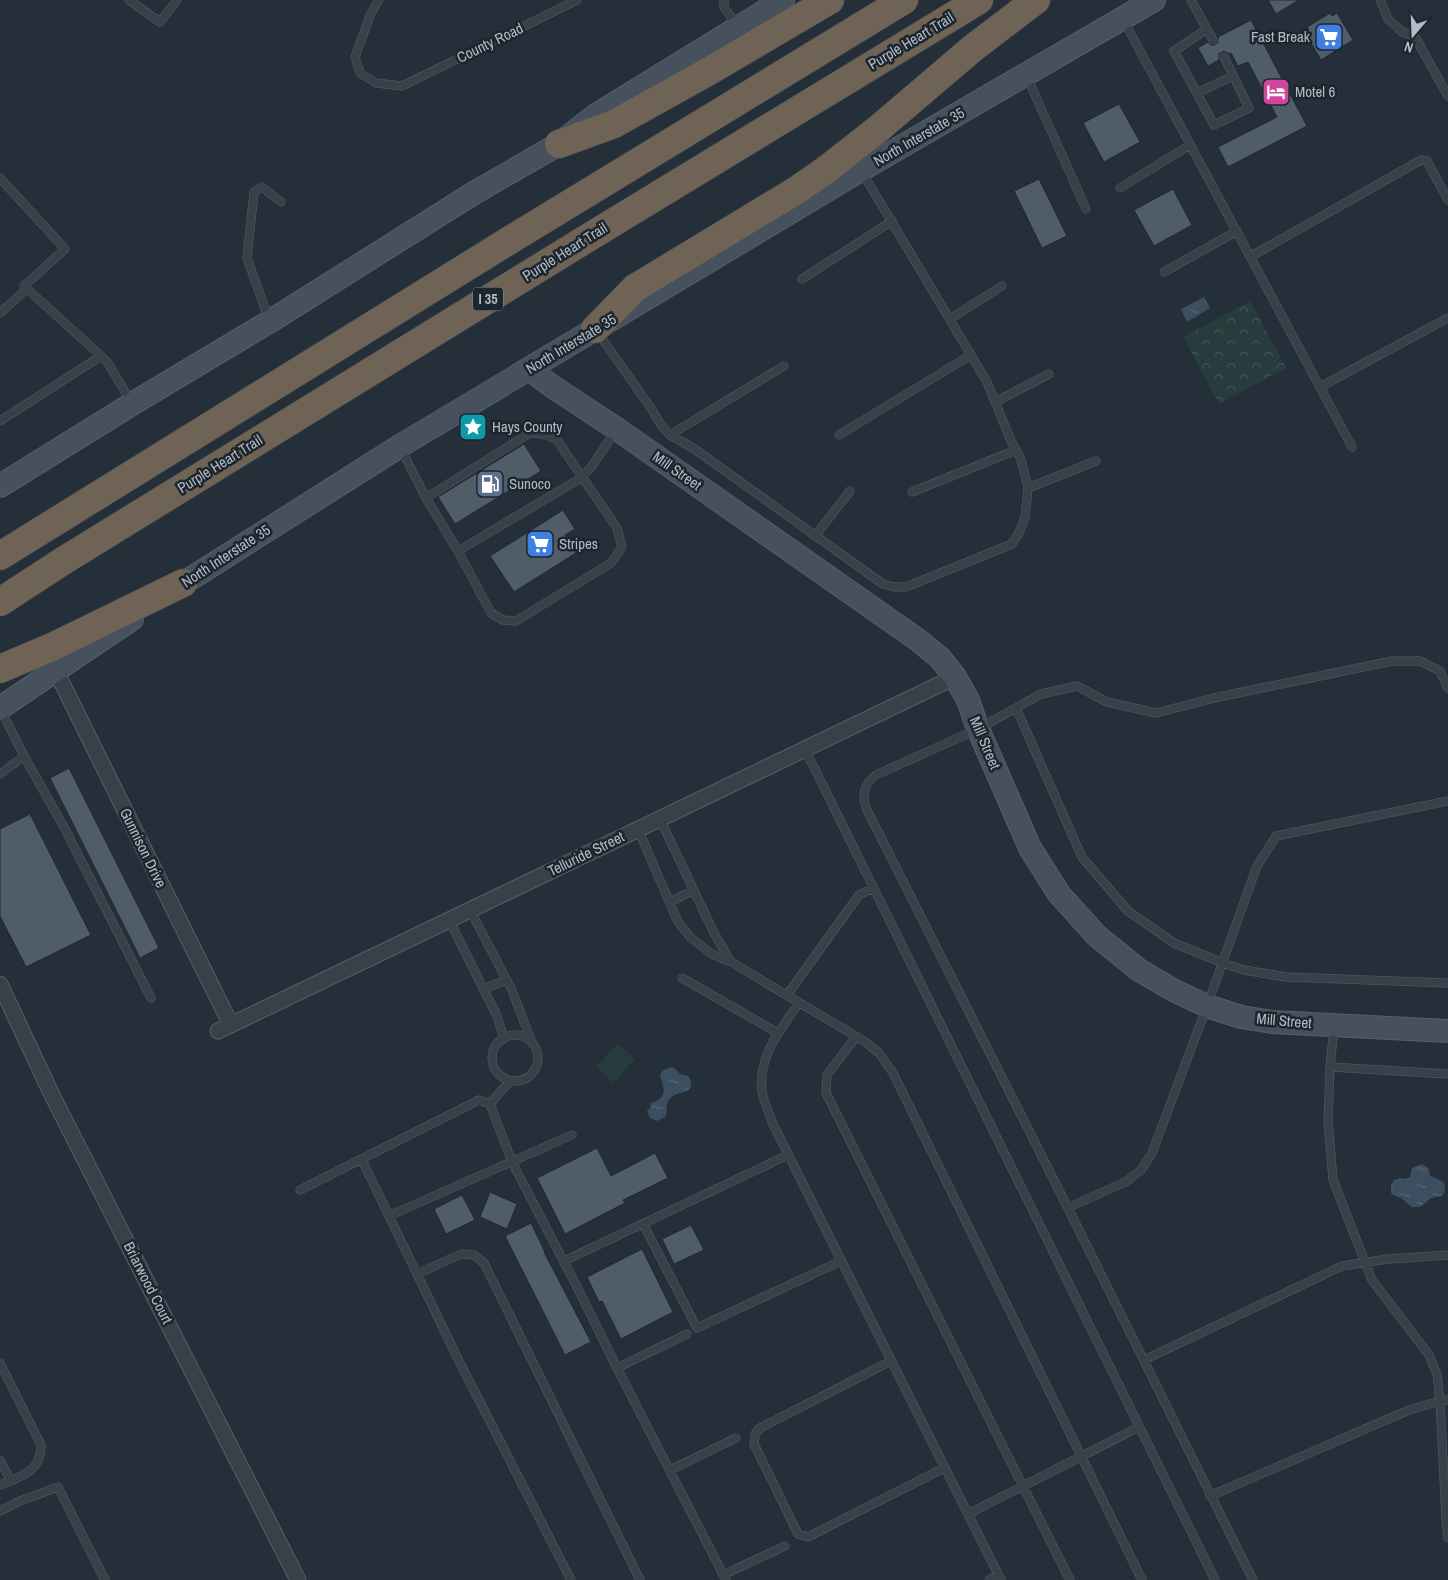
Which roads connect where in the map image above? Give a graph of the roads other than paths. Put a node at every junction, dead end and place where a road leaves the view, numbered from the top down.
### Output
1 (129, 0) edge
2 (178, 0) edge
3 (379, 0) edge
4 (577, 0) edge
5 (724, 0) edge
6 (783, 0) edge
7 (830, 0) edge
8 (904, 0) edge
9 (979, 0) edge
10 (1036, 0) edge
11 (1154, 0) edge
12 (1191, 0) edge
13 (1380, 0) edge
14 (1123, 19) junction
15 (738, 27) junction
16 (1207, 29) junction
17 (1213, 40) dead end
18 (1224, 57) dead end
19 (1026, 75) junction
20 (1233, 76) junction
21 (1197, 93) junction
22 (1448, 96) edge
23 (559, 144) junction
24 (1190, 145) junction
25 (861, 170) junction
26 (0, 178) edge
27 (1120, 188) dead end
28 (1448, 200) edge
29 (281, 202) dead end
30 (1086, 208) dead end
31 (892, 221) junction
32 (1237, 231) junction
33 (1250, 257) junction
34 (1164, 272) dead end
35 (802, 279) dead end
36 (1002, 286) dead end
37 (27, 289) junction
38 (0, 313) edge
39 (1448, 318) edge
40 (950, 319) junction
41 (269, 322) junction
42 (595, 329) junction
43 (971, 355) junction
44 (101, 356) junction
45 (784, 366) dead end
46 (529, 369) junction
47 (1049, 374) dead end
48 (1320, 386) junction
49 (995, 402) junction
50 (132, 404) junction
51 (0, 421) edge
52 (617, 429) junction
53 (670, 435) junction
54 (839, 435) dead end
55 (400, 446) junction
56 (1352, 447) dead end
57 (1016, 450) junction
58 (1096, 461) dead end
59 (581, 478) junction
60 (0, 486) edge
61 (1028, 488) junction
62 (850, 491) dead end
63 (912, 492) dead end
64 (426, 498) junction
65 (815, 536) junction
66 (458, 551) junction
67 (0, 556) edge
68 (183, 583) junction
69 (0, 602) edge
70 (0, 669) edge
71 (56, 671) junction
72 (955, 676) junction
73 (1448, 688) edge
74 (0, 708) edge
75 (1016, 708) junction
76 (978, 729) junction
77 (805, 749) junction
78 (24, 756) junction
79 (0, 774) edge
80 (1448, 801) edge
81 (660, 819) junction
82 (638, 829) junction
83 (874, 888) junction
84 (694, 890) junction
85 (670, 902) junction
86 (470, 910) junction
87 (449, 920) junction
88 (731, 962) junction
89 (1223, 963) junction
90 (682, 978) dead end
91 (506, 980) junction
92 (1448, 983) edge
93 (0, 984) edge
94 (483, 989) junction
95 (787, 995) junction
96 (151, 998) dead end
97 (799, 1003) junction
98 (1207, 1006) junction
99 (1334, 1025) junction
100 (225, 1028) joint
101 (1448, 1031) edge
102 (778, 1033) junction
103 (856, 1037) junction
104 (504, 1039) junction
105 (532, 1043) junction
106 (1330, 1067) junction
107 (1448, 1074) edge
108 (510, 1081) junction
109 (490, 1104) junction
110 (572, 1135) dead end
111 (788, 1155) junction
112 (362, 1160) junction
113 (512, 1162) junction
114 (300, 1190) dead end
115 (1068, 1208) junction
116 (389, 1216) junction
117 (643, 1224) junction
118 (1448, 1255) edge
119 (564, 1261) junction
120 (841, 1261) junction
121 (1366, 1261) junction
122 (417, 1274) junction
123 (686, 1334) dead end
124 (1144, 1360) junction
125 (891, 1361) junction
126 (0, 1363) edge
127 (616, 1368) junction
128 (1444, 1400) edge
129 (1139, 1427) junction
130 (736, 1438) dead end
131 (1082, 1457) junction
132 (0, 1460) edge
133 (944, 1468) junction
134 (670, 1470) junction
135 (11, 1481) junction
136 (0, 1485) edge
137 (1023, 1486) junction
138 (1210, 1496) junction
139 (0, 1511) edge
140 (968, 1514) junction
141 (1448, 1538) edge
142 (785, 1546) dead end
143 (724, 1577) edge
144 (1000, 1578) edge
145 (106, 1580) edge
146 (298, 1580) edge
147 (571, 1580) edge
148 (640, 1580) edge
149 (989, 1580) edge
150 (1070, 1580) edge
151 (1142, 1580) edge
152 (1214, 1580) edge
153 (1253, 1580) edge

1 - 2 lane
3 - 4 lane, County Road
5 - 15 lane
6 - 15 main road
7 - 23 highway
8 - 67 highway, I 35
9 - 69 highway, Purple Heart Trail / I 35
10 - 42 highway
11 - 14 main road, North Interstate 35
12 - 16 lane
13 - 22 lane
14 - 19 main road, North Interstate 35
14 - 24 lane
15 - 23 main road
16 - 17 lane
16 - 21 lane
18 - 20 lane
19 - 25 main road, North Interstate 35
19 - 30 lane
20 - 21 lane
20 - 21 lane
23 - 41 main road
24 - 27 lane
24 - 32 lane
25 - 31 lane
25 - 42 main road, North Interstate 35
26 - 37 lane
28 - 33 lane
29 - 41 lane
31 - 35 lane
31 - 40 lane
32 - 33 lane
32 - 34 lane
33 - 48 lane
36 - 40 lane
37 - 38 lane
37 - 44 lane
39 - 48 lane
40 - 43 lane
41 - 50 main road
42 - 46 main road, North Interstate 35
42 - 53 lane
43 - 49 lane
43 - 54 lane
44 - 50 lane
44 - 51 lane
45 - 53 lane
46 - 52 main road, Mill Street
46 - 55 main road, North Interstate 35
47 - 49 lane
48 - 56 lane
49 - 57 lane
50 - 60 main road
52 - 59 lane
52 - 72 main road, Mill Street
53 - 65 lane
55 - 64 lane
55 - 68 main road, North Interstate 35
57 - 61 lane
57 - 63 lane
58 - 61 lane
59 - 64 lane
59 - 66 lane
59 - 66 lane
61 - 65 lane
62 - 65 lane
64 - 66 lane
68 - 70 highway
68 - 71 main road, North Interstate 35
71 - 74 main road, North Interstate 35
71 - 100 street, Gunnison Drive
72 - 76 main road, Mill Street
72 - 77 street, Telluride Street
73 - 75 lane
74 - 78 lane
75 - 76 lane
75 - 89 lane
76 - 98 main road, Mill Street
76 - 115 lane
77 - 81 street, Telluride Street
77 - 83 lane
78 - 79 lane
78 - 96 lane
80 - 89 lane
81 - 82 street, Telluride Street
81 - 84 lane
82 - 85 lane
82 - 86 street, Telluride Street
83 - 95 lane
83 - 129 lane
84 - 85 lane
84 - 88 lane
85 - 88 lane
86 - 87 street, Telluride Street
86 - 91 lane
87 - 94 lane
87 - 100 street, Telluride Street
88 - 95 lane
89 - 92 lane
89 - 98 lane
90 - 102 lane
91 - 94 lane
91 - 105 lane
93 - 146 street, Briarwood Court
94 - 104 lane
95 - 97 lane
97 - 102 lane
97 - 103 lane
98 - 99 main road, Mill Street
98 - 115 lane
99 - 101 main road, Mill Street
99 - 106 lane
102 - 111 lane
103 - 131 lane
103 - 137 lane
104 - 105 lane
104 - 108 lane
105 - 108 lane
106 - 107 lane
106 - 121 lane
108 - 109 lane
109 - 112 lane
109 - 113 lane
110 - 113 lane
111 - 117 lane
111 - 120 lane
112 - 114 lane
112 - 116 lane
113 - 116 lane
113 - 119 lane
115 - 124 lane
116 - 122 lane
117 - 119 lane
117 - 120 lane
118 - 121 lane
119 - 127 lane
120 - 125 lane
121 - 124 lane
121 - 128 lane
122 - 147 lane
122 - 148 lane
123 - 127 lane
124 - 138 lane
125 - 133 lane
125 - 133 lane
126 - 135 lane
127 - 134 lane
128 - 138 lane
128 - 141 lane
129 - 131 lane
129 - 152 lane
130 - 134 lane
131 - 137 lane
131 - 151 lane
132 - 135 lane
133 - 140 lane
134 - 143 lane
135 - 136 lane
137 - 140 lane
137 - 150 lane
138 - 153 lane
139 - 145 lane
140 - 144 lane
142 - 143 lane
144 - 149 lane

